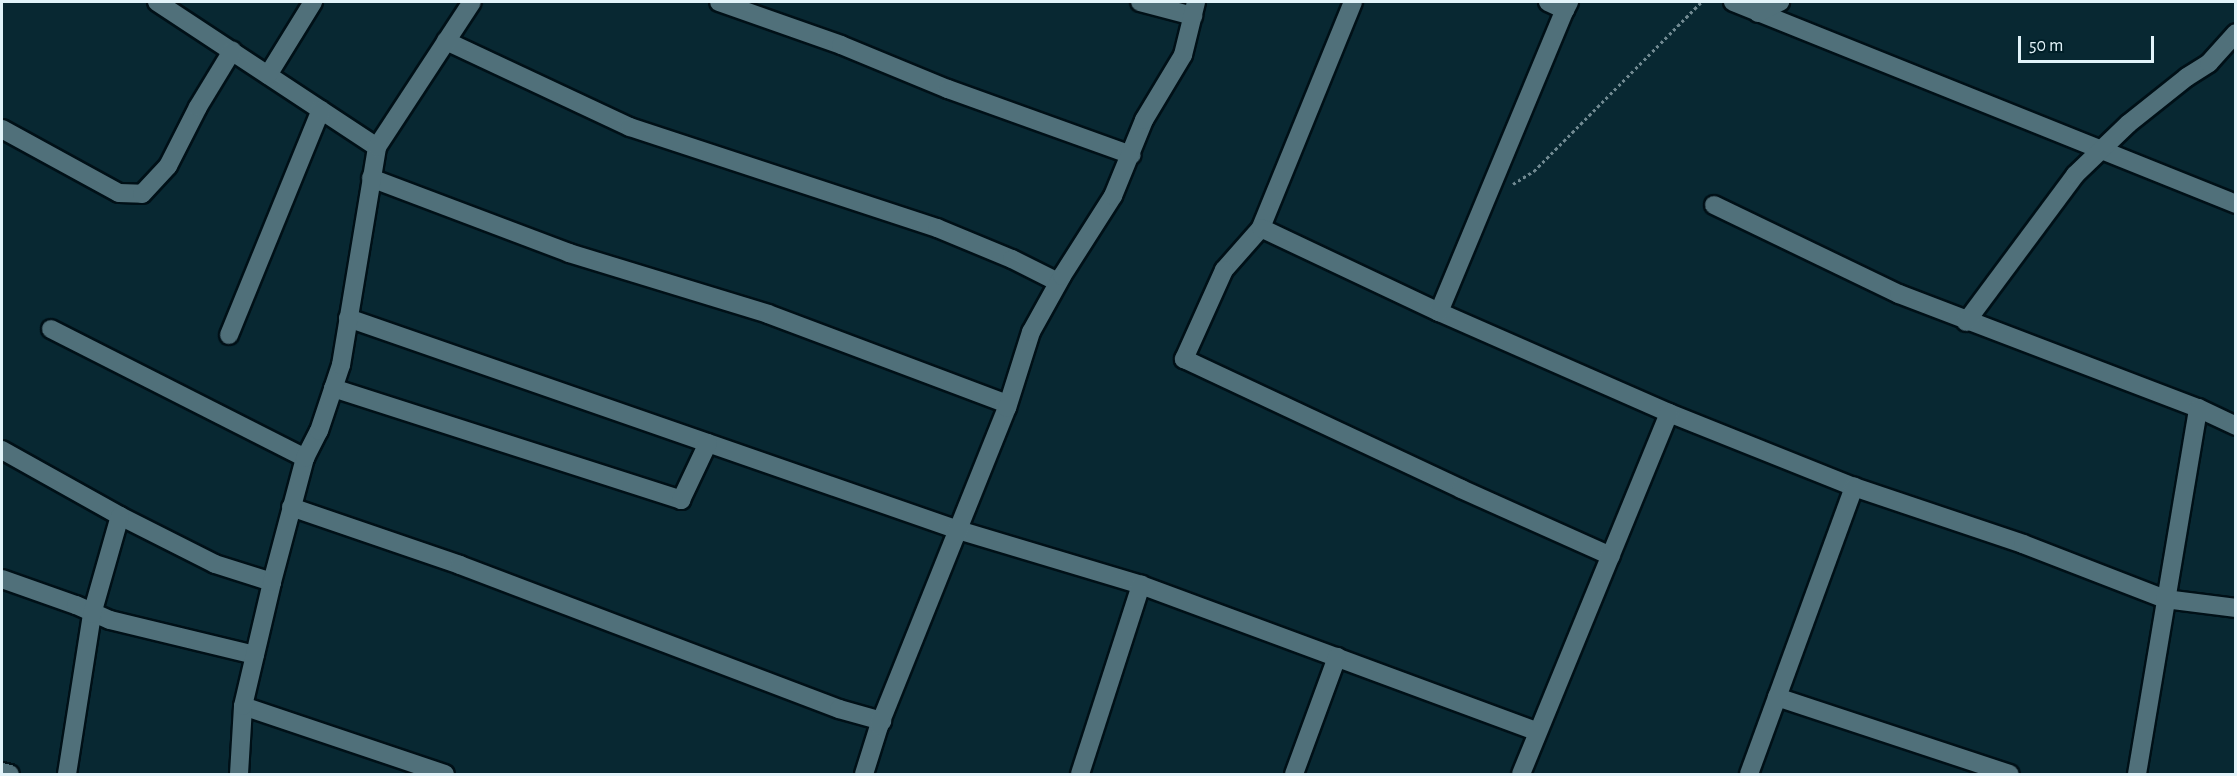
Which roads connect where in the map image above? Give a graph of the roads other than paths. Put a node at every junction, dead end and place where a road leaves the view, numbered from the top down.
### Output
1 (157, 2) edge
2 (313, 2) edge
3 (472, 2) edge
4 (719, 2) edge
5 (1140, 2) edge
6 (1353, 2) edge
7 (1548, 2) edge
8 (1733, 2) edge
9 (1780, 2) edge
10 (1791, 2) edge
11 (1567, 6) edge
12 (1194, 9) edge
13 (1758, 13) junction
14 (1782, 23) junction
15 (2235, 33) edge
16 (446, 41) junction
17 (232, 51) junction
18 (268, 75) junction
19 (321, 110) junction
20 (2, 129) edge
21 (377, 147) junction
22 (2100, 150) junction
23 (1131, 155) junction
24 (371, 178) junction
25 (2235, 204) edge
26 (1714, 205) dead end
27 (1261, 228) junction
28 (1058, 282) junction
29 (1439, 312) junction
30 (348, 318) junction
31 (1966, 322) junction
32 (51, 329) dead end
33 (229, 335) dead end
34 (333, 388) junction
35 (1008, 404) junction
36 (2198, 408) junction
37 (1670, 413) junction
38 (2231, 418) edge
39 (708, 443) junction
40 (2, 450) edge
41 (305, 458) junction
42 (1854, 487) junction
43 (291, 507) junction
44 (120, 516) junction
45 (958, 530) junction
46 (1611, 556) junction
47 (2, 579) edge
48 (272, 582) junction
49 (1141, 585) junction
50 (2165, 599) junction
51 (2235, 608) edge
52 (92, 614) junction
53 (255, 655) junction
54 (1337, 657) junction
55 (1777, 698) junction
56 (243, 706) junction
57 (882, 721) junction
58 (1538, 732) junction
59 (2, 772) edge
60 (10, 774) edge
61 (67, 774) edge
62 (239, 774) edge
63 (445, 774) edge
64 (864, 774) edge
65 (1080, 774) edge
66 (1294, 774) edge
67 (1521, 774) edge
68 (1749, 774) edge
69 (2010, 774) edge
70 (2137, 774) edge

1 - 17 street
2 - 18 street
3 - 16 street
4 - 23 street
5 - 12 street
6 - 27 street
7 - 11 street
8 - 13 street
9 - 13 street
10 - 14 street
11 - 29 street
12 - 23 street
13 - 14 street
14 - 22 street
15 - 22 street
16 - 21 street
16 - 28 street
17 - 18 street
17 - 20 street
18 - 19 street
19 - 21 street
19 - 33 street
21 - 24 street
22 - 25 street
22 - 31 street
23 - 28 street
24 - 30 street
24 - 35 street
26 - 31 street
27 - 29 street
27 - 46 street
28 - 35 street
29 - 37 street
30 - 34 street
30 - 39 street
31 - 36 street
32 - 41 street
34 - 39 street
34 - 41 street
35 - 45 street
36 - 38 street
36 - 50 street
37 - 42 street
37 - 46 street
39 - 45 street
40 - 44 street
41 - 43 street
42 - 50 street
42 - 55 street
43 - 48 street
43 - 57 street
44 - 48 street
44 - 52 street
45 - 49 street
45 - 57 street
46 - 58 street
47 - 52 street
48 - 53 street
49 - 54 street
49 - 65 street
50 - 51 street
50 - 70 street
52 - 53 street
52 - 61 street
53 - 56 street
54 - 58 street
54 - 66 street
55 - 68 street
55 - 69 street
56 - 62 street
56 - 63 street
57 - 64 street
58 - 67 street
59 - 60 street

